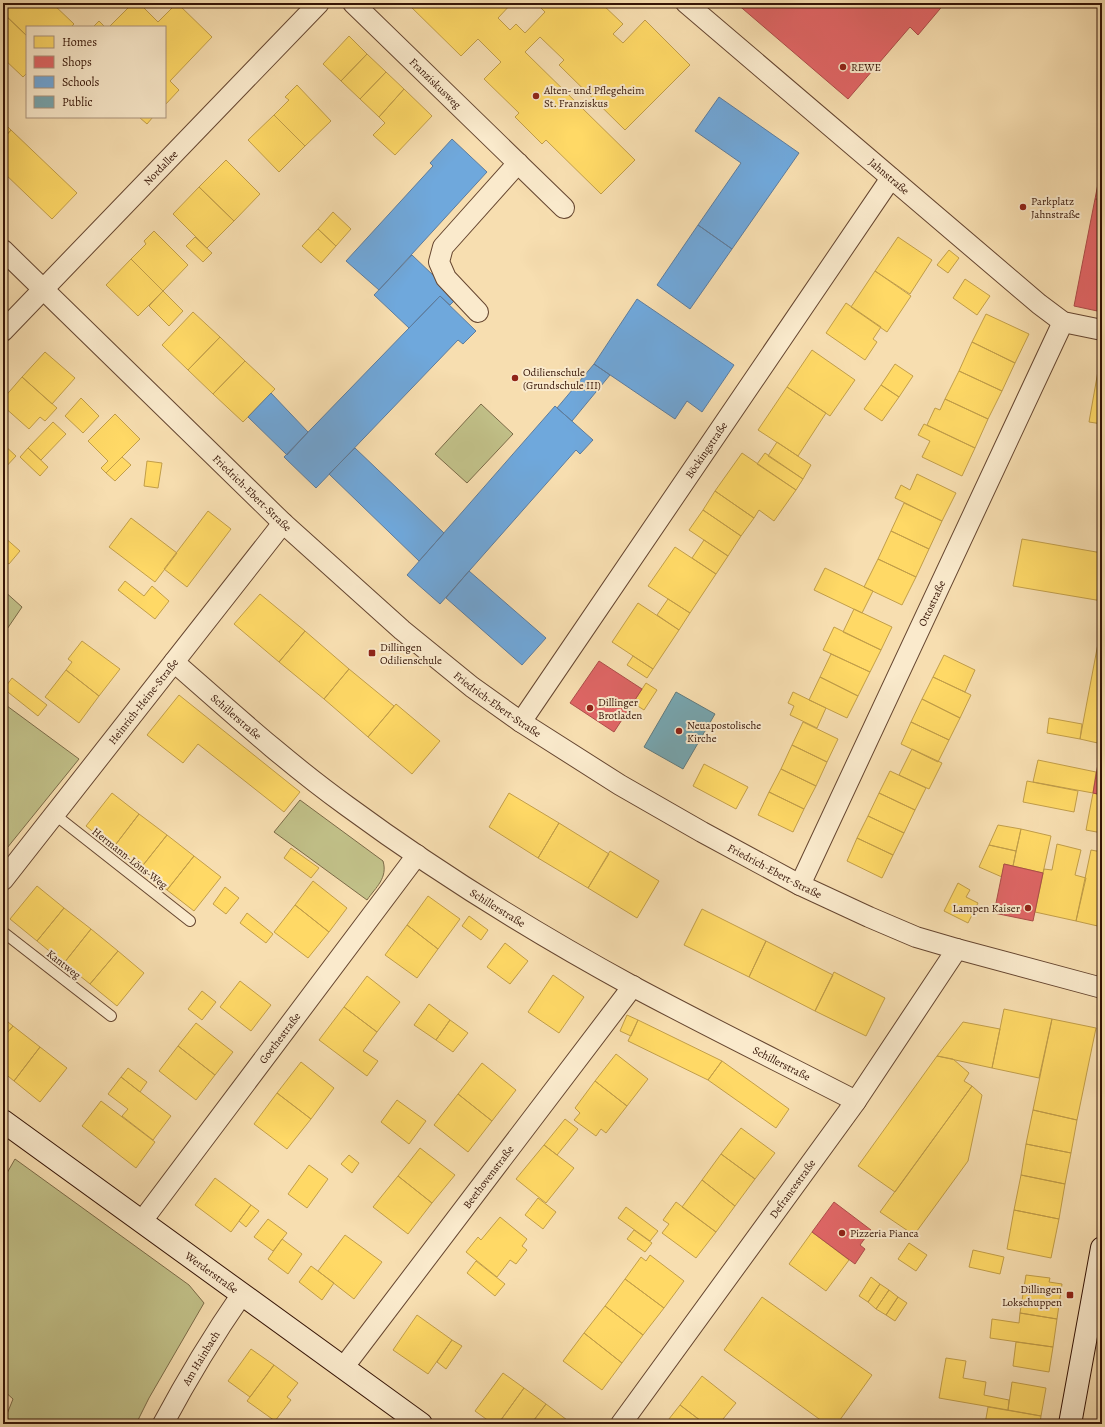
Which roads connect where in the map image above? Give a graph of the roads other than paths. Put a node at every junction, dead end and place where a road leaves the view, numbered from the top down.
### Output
1 (319, 3) edge
2 (353, 3) edge
3 (686, 3) edge
4 (518, 163) junction
5 (892, 178) junction
6 (564, 208) dead end
7 (3, 250) edge
8 (43, 289) junction
9 (478, 312) dead end
10 (1063, 322) junction
11 (1102, 330) edge
12 (3, 331) edge
13 (283, 523) junction
14 (174, 662) junction
15 (522, 722) junction
16 (54, 814) junction
17 (417, 855) junction
18 (3, 880) edge
19 (800, 885) junction
20 (190, 921) dead end
21 (3, 932) edge
22 (957, 949) junction
23 (633, 986) junction
24 (1102, 988) edge
25 (111, 1016) dead end
26 (856, 1101) junction
27 (3, 1121) edge
28 (142, 1221) junction
29 (1102, 1248) edge
30 (242, 1294) junction
31 (343, 1368) junction
32 (163, 1424) edge
33 (422, 1424) edge
34 (621, 1424) edge
35 (1070, 1424) edge

1 - 8 street, Nordallee
2 - 4 street, Franziskusweg
3 - 5 street, Jahnstraße
4 - 6 street, Franziskusweg
4 - 9 street
5 - 10 street, Jahnstraße
5 - 15 street, Böckingstraße
7 - 8 street, Friedrich-Ebert-Straße
8 - 12 street, Nordallee
8 - 13 street, Friedrich-Ebert-Straße
10 - 11 street, Jahnstraße
10 - 19 street, Ottostraße
13 - 14 street, Heinrich-Heine-Straße
13 - 15 street, Friedrich-Ebert-Straße
14 - 16 street, Heinrich-Heine-Straße
14 - 17 street, Schillerstraße
15 - 19 street, Friedrich-Ebert-Straße
16 - 18 street, Heinrich-Heine-Straße
16 - 20 lane, Hermann-Löns-Weg
17 - 23 street, Schillerstraße
17 - 28 street, Goethestraße
19 - 22 street, Friedrich-Ebert-Straße
21 - 25 lane, Kantweg
22 - 24 street, Friedrich-Ebert-Straße
22 - 26 street, Defrancestraße
23 - 26 street, Schillerstraße
23 - 31 street, Beethovenstraße
26 - 34 street, Defrancestraße
27 - 28 street, Werderstraße
28 - 30 street, Werderstraße
29 - 35 street
30 - 31 street, Werderstraße
30 - 32 street, Am Hainbach
31 - 33 street, Werderstraße

